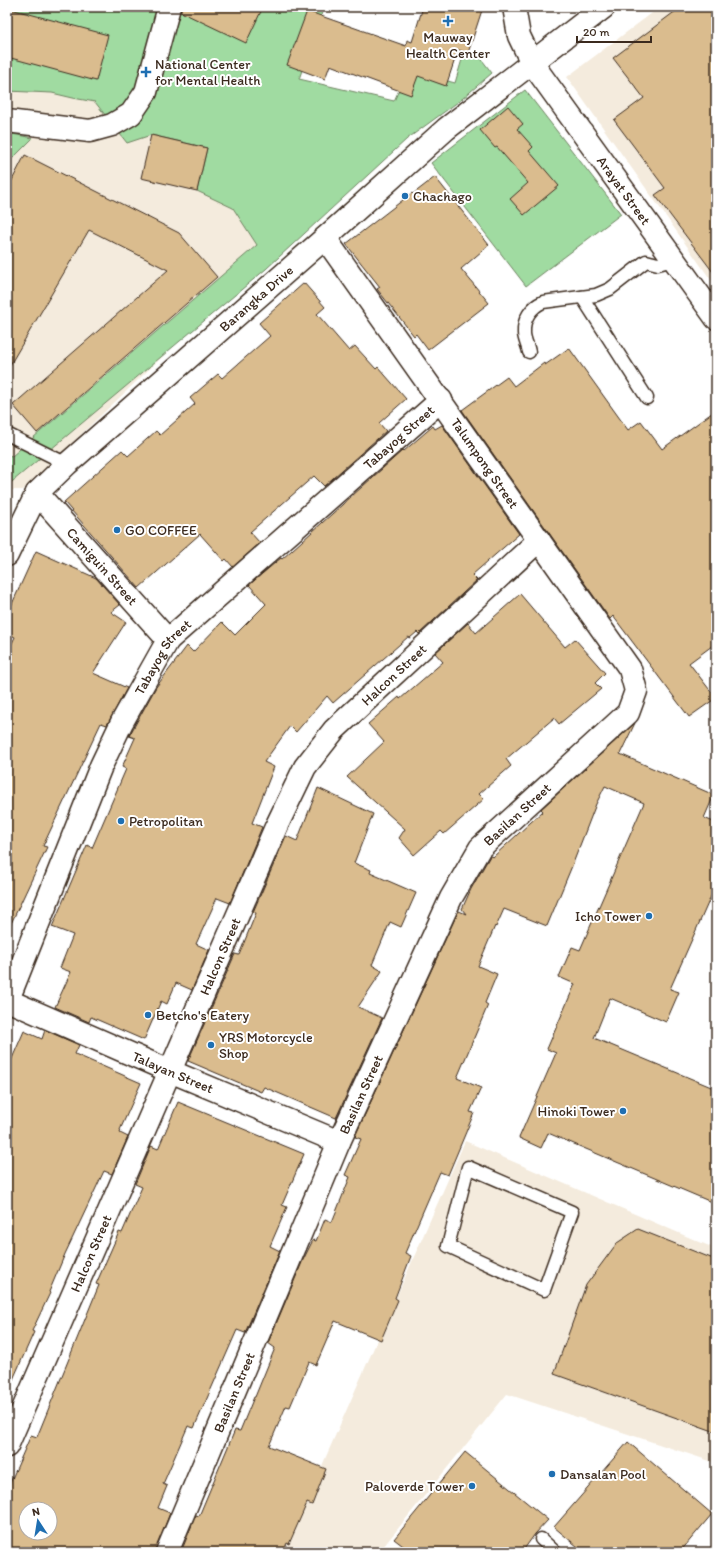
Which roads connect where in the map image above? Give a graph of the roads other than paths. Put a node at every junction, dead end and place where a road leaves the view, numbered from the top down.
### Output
1 (169, 7) edge
2 (514, 7) edge
3 (604, 7) edge
4 (532, 62) junction
5 (7, 121) edge
6 (326, 238) junction
7 (673, 260) junction
8 (582, 297) junction
9 (716, 318) edge
10 (529, 352) dead end
11 (647, 398) dead end
12 (441, 400) junction
13 (7, 434) edge
14 (67, 464) junction
15 (37, 493) junction
16 (540, 540) junction
17 (8, 551) edge
18 (168, 640) junction
19 (636, 691) joint
20 (7, 1001) edge
21 (170, 1071) junction
22 (339, 1142) junction
23 (448, 1246) joint
24 (7, 1446) edge
25 (541, 1539) dead end
26 (167, 1552) edge
27 (555, 1552) edge

1 - 5 street
2 - 4 street, Arayat Street
3 - 4 street, Barangka Drive
4 - 6 street, Barangka Drive
4 - 7 street, Arayat Street
6 - 12 street, Talumpong Street
6 - 14 street, Barangka Drive
7 - 8 lane
7 - 9 street, Arayat Street
8 - 10 lane
8 - 11 lane
12 - 16 street, Talumpong Street
12 - 18 street, Tabayog Street
13 - 14 lane
14 - 15 street, Barangka Drive
15 - 17 street, Barangka Drive
15 - 18 street, Camiguin Street
16 - 19 street, Talumpong Street
16 - 21 street, Halcon Street
18 - 20 street, Tabayog Street
19 - 22 street, Basilan Street
20 - 21 street, Talayan Street
21 - 22 street, Talayan Street
21 - 24 street, Halcon Street
22 - 26 street, Basilan Street
23 - 23 lane
25 - 27 lane

